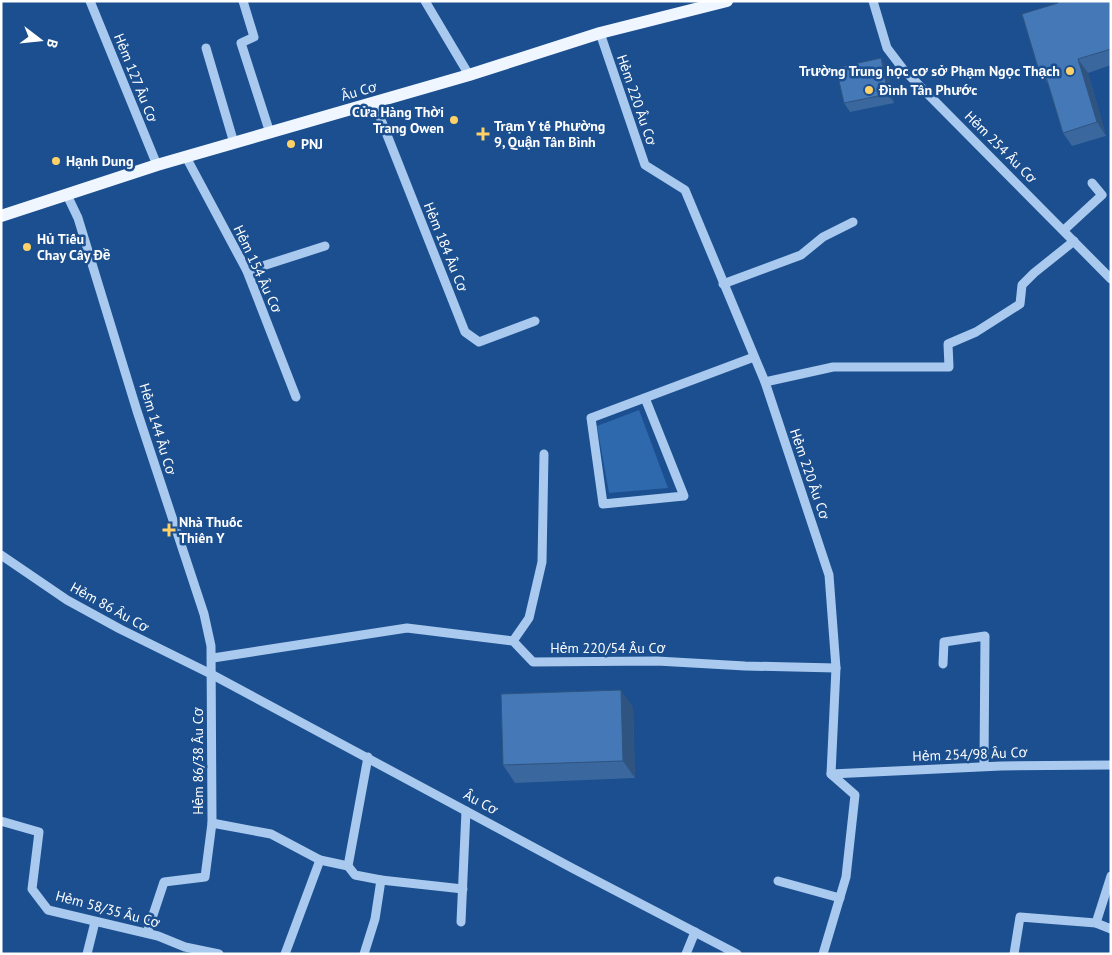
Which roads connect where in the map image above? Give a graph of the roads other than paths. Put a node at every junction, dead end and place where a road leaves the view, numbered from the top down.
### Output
1 (90, 1) edge
2 (243, 1) edge
3 (425, 1) edge
4 (727, 1) edge
5 (873, 1) edge
6 (600, 33) junction
7 (206, 48) dead end
8 (469, 75) junction
9 (374, 102) junction
10 (270, 132) junction
11 (234, 143) junction
12 (186, 156) junction
13 (156, 165) junction
14 (1092, 183) dead end
15 (66, 195) junction
16 (1, 216) edge
17 (853, 222) dead end
18 (1064, 230) junction
19 (1074, 241) junction
20 (326, 246) dead end
21 (247, 271) junction
22 (1111, 279) edge
23 (723, 284) junction
24 (534, 321) dead end
25 (754, 357) junction
26 (765, 382) junction
27 (296, 397) dead end
28 (645, 398) junction
29 (544, 454) dead end
30 (1, 555) edge
31 (513, 641) junction
32 (213, 658) junction
33 (943, 664) dead end
34 (836, 668) junction
35 (211, 674) junction
36 (368, 757) junction
37 (1111, 765) edge
38 (984, 766) junction
39 (831, 774) junction
40 (466, 811) junction
41 (1, 821) edge
42 (212, 823) junction
43 (320, 860) junction
44 (348, 866) junction
45 (1111, 876) edge
46 (381, 880) junction
47 (778, 881) dead end
48 (463, 889) junction
49 (840, 898) junction
50 (95, 922) junction
51 (461, 922) dead end
52 (1096, 924) junction
53 (1111, 929) edge
54 (695, 932) junction
55 (147, 933) junction
56 (184, 950) edge
57 (735, 953) edge
58 (87, 954) edge
59 (219, 954) edge
60 (286, 954) edge
61 (364, 954) edge
62 (686, 954) edge
63 (823, 954) edge
64 (1014, 954) edge

1 - 13 street, Hẻm 127 Âu Cơ
2 - 10 street
3 - 8 street
4 - 6 main road, Âu Cơ
5 - 18 street, Hẻm 254 Âu Cơ
6 - 8 main road, Âu Cơ
6 - 23 street, Hẻm 220 Âu Cơ
7 - 11 street
8 - 9 main road, Âu Cơ
9 - 10 main road, Âu Cơ
9 - 24 street, Hẻm 184 Âu Cơ
10 - 11 main road, Âu Cơ
11 - 12 main road, Âu Cơ
12 - 13 main road, Âu Cơ
12 - 21 street, Hẻm 154 Âu Cơ
13 - 15 main road, Âu Cơ
14 - 18 street
15 - 16 main road, Âu Cơ
15 - 32 street, Hẻm 144 Âu Cơ
17 - 23 street
18 - 19 street, Hẻm 254 Âu Cơ
19 - 22 street, Hẻm 254 Âu Cơ
19 - 26 street
20 - 21 street
21 - 27 street, Hẻm 154 Âu Cơ
23 - 25 street, Hẻm 220 Âu Cơ
25 - 26 street, Hẻm 220 Âu Cơ
25 - 28 street
26 - 34 street, Hẻm 220 Âu Cơ
28 - 28 street
29 - 31 street
30 - 35 street, Hẻm 86 Âu Cơ
31 - 32 street
31 - 34 street, Hẻm 220/54 Âu Cơ
32 - 35 street, Hẻm 144 Âu Cơ
33 - 38 street
34 - 39 street, Hẻm 220 Âu Cơ
35 - 36 street, Âu Cơ
35 - 42 street, Hẻm 86/38 Âu Cơ
36 - 40 street, Âu Cơ
36 - 44 street
37 - 38 street, Hẻm 254/98 Âu Cơ
38 - 39 street, Hẻm 254/98 Âu Cơ
39 - 49 street
40 - 48 street
40 - 54 street, Âu Cơ
41 - 50 street, Hẻm 58/35 Âu Cơ
42 - 43 street, Hẻm 86/38 Âu Cơ
42 - 55 street
43 - 44 street, Hẻm 86/38 Âu Cơ
43 - 60 street
44 - 46 street, Hẻm 86/38 Âu Cơ
45 - 52 street
46 - 48 street, Hẻm 86/38 Âu Cơ
46 - 61 street
47 - 49 street
48 - 51 street
49 - 63 street
50 - 55 street, Hẻm 58/35 Âu Cơ
50 - 58 street
52 - 53 street
52 - 64 street
54 - 57 street, Âu Cơ
54 - 62 street
55 - 56 street, Hẻm 58/35 Âu Cơ
56 - 59 street, Hẻm 58/35 Âu Cơ

